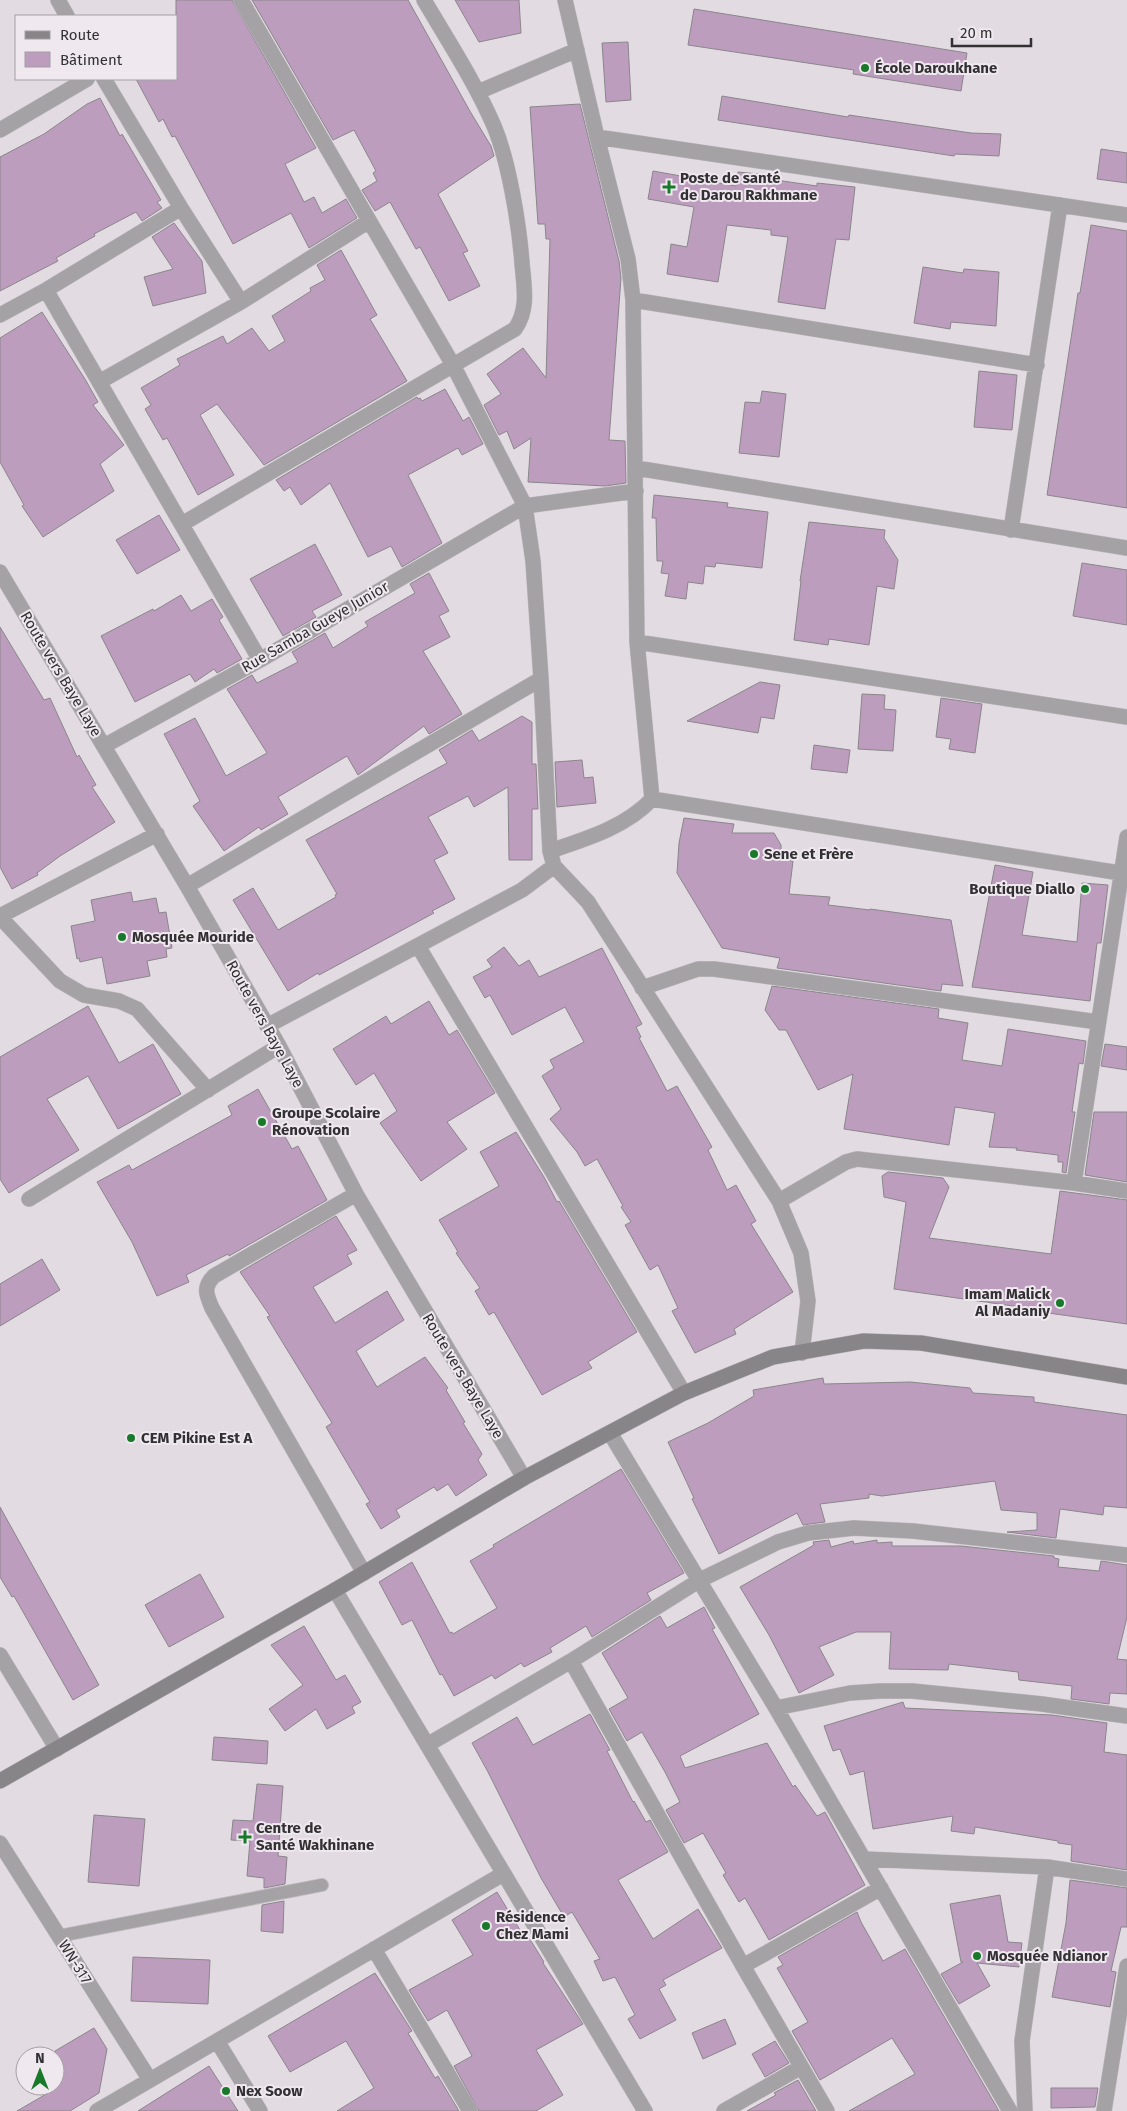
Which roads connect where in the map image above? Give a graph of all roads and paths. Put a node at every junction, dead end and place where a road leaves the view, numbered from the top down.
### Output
1 (58, 0) edge
2 (241, 0) edge
3 (424, 0) edge
4 (565, 0) edge
5 (66, 15) edge
6 (577, 50) junction
7 (85, 80) edge
8 (105, 80) edge
9 (478, 92) junction
10 (0, 130) edge
11 (596, 137) junction
12 (1060, 205) junction
13 (180, 208) junction
14 (1127, 215) edge
15 (369, 222) junction
16 (46, 290) junction
17 (634, 300) junction
18 (241, 302) junction
19 (0, 315) edge
20 (1037, 364) junction
21 (453, 365) junction
22 (100, 382) junction
23 (636, 468) junction
24 (636, 491) junction
25 (525, 506) junction
26 (182, 524) junction
27 (1011, 530) junction
28 (1127, 548) edge
29 (0, 572) edge
30 (637, 642) junction
31 (260, 660) junction
32 (541, 679) junction
33 (1127, 717) edge
34 (104, 746) junction
35 (652, 799) junction
36 (157, 834) junction
37 (1127, 837) edge
38 (552, 858) junction
39 (1124, 873) edge
40 (187, 886) junction
41 (0, 916) edge
42 (418, 946) junction
43 (642, 988) junction
44 (1098, 1022) junction
45 (267, 1026) junction
46 (279, 1046) junction
47 (208, 1090) junction
48 (1074, 1183) junction
49 (1127, 1191) edge
50 (356, 1194) junction
51 (29, 1199) dead end
52 (779, 1201) junction
53 (802, 1353) junction
54 (1127, 1376) edge
55 (684, 1393) junction
56 (610, 1432) junction
57 (524, 1478) junction
58 (1127, 1555) edge
59 (364, 1574) junction
60 (700, 1580) junction
61 (336, 1590) junction
62 (0, 1655) edge
63 (571, 1661) junction
64 (776, 1708) junction
65 (1127, 1716) edge
66 (427, 1745) junction
67 (57, 1749) junction
68 (0, 1781) edge
69 (0, 1843) edge
70 (864, 1859) junction
71 (1047, 1867) junction
72 (503, 1874) junction
73 (1127, 1879) edge
74 (322, 1885) dead end
75 (881, 1888) junction
76 (59, 1936) junction
77 (374, 1949) junction
78 (742, 1966) junction
79 (1127, 1966) edge
80 (218, 2041) junction
81 (801, 2067) junction
82 (150, 2080) junction
83 (97, 2111) edge
84 (260, 2111) edge
85 (470, 2111) edge
86 (645, 2111) edge
87 (724, 2111) edge
88 (828, 2111) edge
89 (1010, 2111) edge
90 (1025, 2111) edge
91 (1104, 2111) edge

1 - 5 street
2 - 15 street
3 - 9 street
4 - 6 street
6 - 9 street
6 - 11 street
7 - 10 street
8 - 13 street
9 - 21 street
11 - 12 street
11 - 17 street
12 - 14 street
12 - 20 street
13 - 16 street
13 - 18 street
15 - 18 street
15 - 21 street
16 - 19 street
16 - 22 street
17 - 20 street
17 - 23 street
18 - 22 street
20 - 27 street
21 - 25 street
21 - 26 street
22 - 26 street
23 - 24 street
23 - 27 street
24 - 25 street
24 - 30 street
25 - 31 street, Rue Samba Gueye Junior
25 - 32 street
26 - 31 street
27 - 28 street
29 - 34 street, Route vers Baye Laye
30 - 33 street
30 - 35 street
31 - 34 street, Rue Samba Gueye Junior
32 - 38 street
32 - 40 street
34 - 36 street, Route vers Baye Laye
35 - 38 street
35 - 39 street
36 - 40 street, Route vers Baye Laye
36 - 41 street
37 - 39 street
38 - 42 street
38 - 43 street
39 - 44 street
40 - 45 street, Route vers Baye Laye
41 - 47 street
42 - 45 street
42 - 55 street
43 - 44 street
43 - 52 street
44 - 48 street
45 - 46 street, Route vers Baye Laye
46 - 47 street
46 - 50 street, Route vers Baye Laye
47 - 51 street
48 - 49 street
48 - 52 street
50 - 57 street, Route vers Baye Laye
50 - 59 street
52 - 53 street
53 - 54 street
53 - 55 street
55 - 56 street
56 - 57 street
56 - 60 street
57 - 59 street
58 - 60 street
59 - 61 street
60 - 63 street
60 - 64 street
61 - 66 street
61 - 67 street
62 - 67 street
63 - 66 street
63 - 78 street
64 - 65 street
64 - 70 street
66 - 72 street
67 - 68 street
69 - 76 street, WN-317 / WN-317
70 - 71 street
70 - 75 street
71 - 73 street
71 - 90 street
72 - 77 street
72 - 86 street
74 - 76 lane
75 - 78 street
75 - 89 street
76 - 82 street, WN-317 / WN-317
77 - 80 street
77 - 85 street
78 - 81 street
79 - 91 street
80 - 82 street
80 - 84 street
81 - 87 street
81 - 88 street
82 - 83 street

